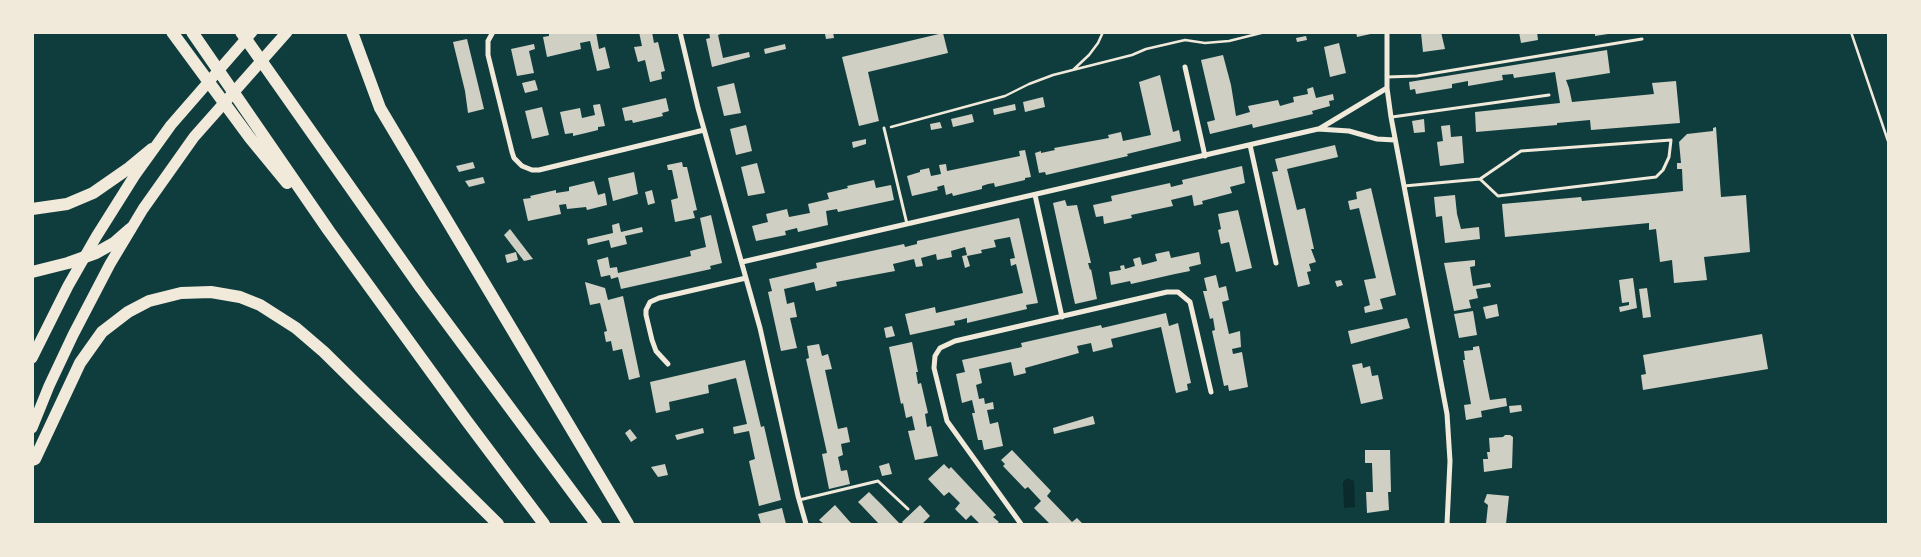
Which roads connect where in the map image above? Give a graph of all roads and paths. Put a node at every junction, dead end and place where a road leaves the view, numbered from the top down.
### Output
1 (172, 32) edge
2 (192, 32) edge
3 (242, 32) edge
4 (252, 32) edge
5 (287, 32) edge
6 (352, 32) edge
7 (362, 32) edge
8 (493, 32) edge
9 (680, 32) edge
10 (1103, 32) edge
11 (1265, 32) edge
12 (1387, 32) edge
13 (1852, 32) edge
14 (1642, 39) dead end
15 (363, 63) junction
16 (1185, 67) dead end
17 (1073, 70) junction
18 (1387, 77) junction
19 (1387, 88) junction
20 (1549, 95) dead end
21 (1391, 117) junction
22 (884, 128) joint
23 (1318, 129) junction
24 (704, 130) junction
25 (1395, 140) junction
26 (1888, 141) edge
27 (1250, 145) junction
28 (152, 149) junction
29 (1205, 156) junction
30 (1480, 179) junction
31 (1403, 186) junction
32 (1035, 195) junction
33 (32, 209) edge
34 (907, 224) junction
35 (130, 229) junction
36 (329, 231) junction
37 (85, 258) junction
38 (742, 262) junction
39 (1276, 263) dead end
40 (32, 272) edge
41 (746, 278) junction
42 (1062, 317) junction
43 (32, 358) edge
44 (668, 364) dead end
45 (1211, 392) dead end
46 (32, 428) edge
47 (32, 460) edge
48 (798, 500) junction
49 (908, 509) dead end
50 (498, 524) edge
51 (544, 524) edge
52 (596, 524) edge
53 (628, 524) edge
54 (806, 524) edge
55 (1020, 524) edge
56 (1447, 524) edge

1 - 36 highway
2 - 36 highway
3 - 52 highway
4 - 28 main road
5 - 35 main road
6 - 15 highway
7 - 15 highway
8 - 24 street
9 - 24 street
10 - 17 path
11 - 17 path
12 - 18 street
13 - 26 path
14 - 18 lane
15 - 53 highway
16 - 29 street
17 - 22 path
18 - 19 street
19 - 21 street
19 - 23 street
20 - 21 lane
21 - 25 street
22 - 34 lane
23 - 25 street
23 - 27 street
24 - 38 street
25 - 31 street
27 - 29 street
27 - 39 street
28 - 33 highway
28 - 37 main road
29 - 32 street
30 - 30 lane
30 - 31 lane
31 - 56 street
32 - 34 street
32 - 42 street
34 - 38 street
35 - 37 highway
35 - 46 main road
36 - 51 highway
37 - 40 highway
37 - 43 main road
38 - 41 street
41 - 44 street
41 - 48 street
42 - 45 street
42 - 55 street
47 - 50 highway
48 - 49 lane
48 - 54 street

